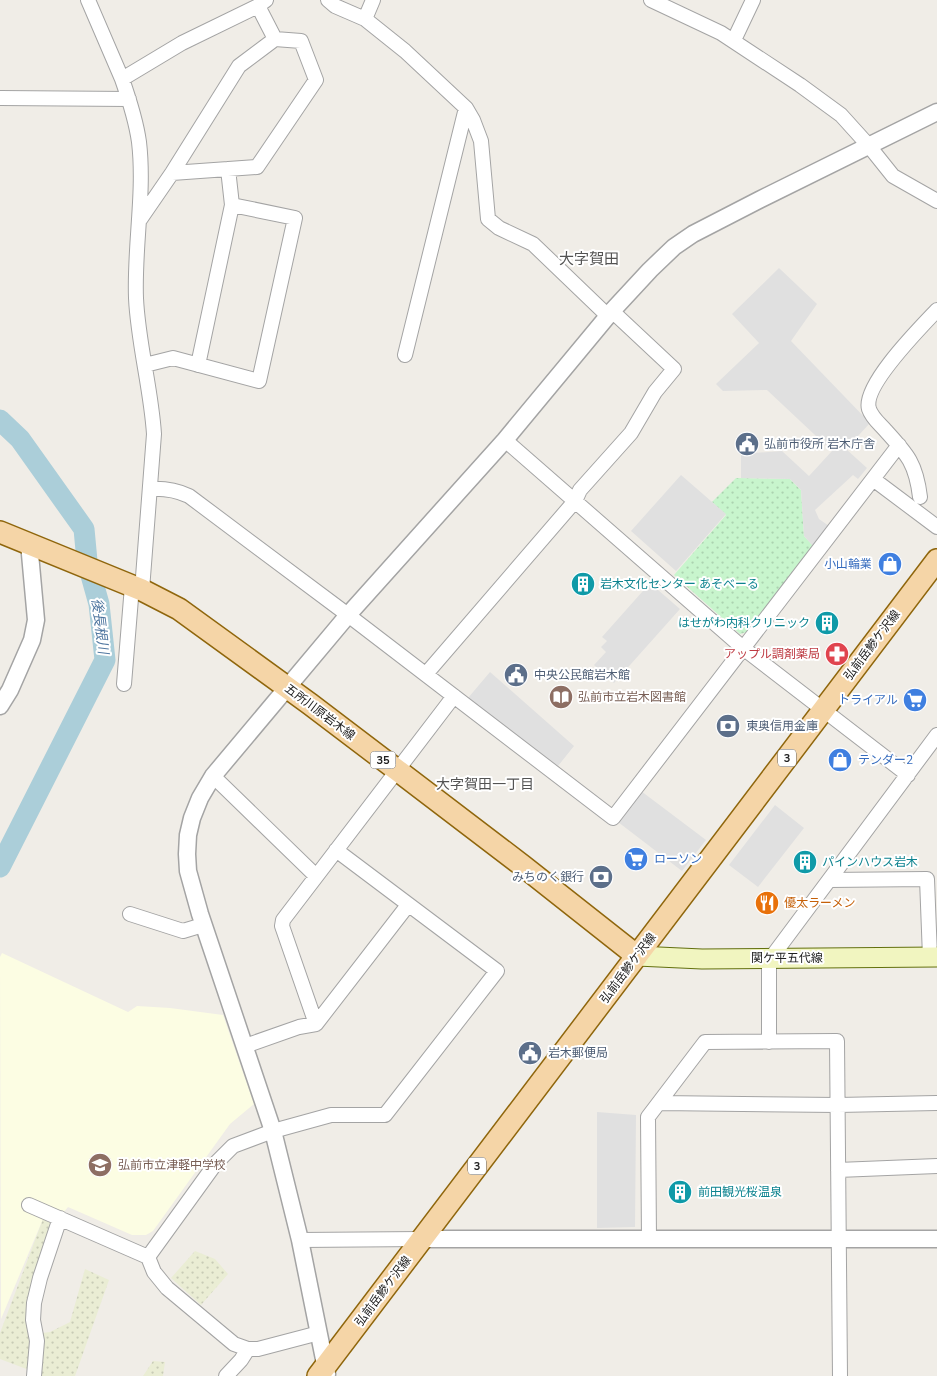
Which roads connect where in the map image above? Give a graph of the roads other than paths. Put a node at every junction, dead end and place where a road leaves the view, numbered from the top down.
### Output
1 (88, 0) edge
2 (328, 0) edge
3 (373, 0) edge
4 (651, 0) edge
5 (752, 0) edge
6 (262, 3) edge
7 (365, 19) junction
8 (275, 39) junction
9 (734, 40) junction
10 (122, 79) junction
11 (0, 98) edge
12 (129, 99) junction
13 (466, 108) junction
14 (937, 112) edge
15 (869, 146) junction
16 (228, 169) junction
17 (172, 173) junction
18 (937, 201) edge
19 (232, 205) junction
20 (139, 222) junction
21 (937, 310) edge
22 (610, 314) junction
23 (405, 355) dead end
24 (145, 365) junction
25 (198, 365) junction
26 (506, 440) junction
27 (899, 445) junction
28 (873, 479) junction
29 (150, 489) junction
30 (920, 498) dead end
31 (575, 501) junction
32 (937, 527) edge
33 (0, 532) edge
34 (29, 543) junction
35 (937, 560) edge
36 (131, 585) junction
37 (348, 615) junction
38 (743, 648) junction
39 (426, 674) junction
40 (124, 684) dead end
41 (287, 687) junction
42 (454, 696) junction
43 (0, 706) edge
44 (823, 711) junction
45 (937, 735) edge
46 (397, 770) junction
47 (908, 775) junction
48 (213, 776) junction
49 (336, 850) junction
50 (316, 876) junction
51 (830, 880) junction
52 (408, 905) junction
53 (130, 914) dead end
54 (203, 925) junction
55 (637, 956) junction
56 (934, 957) edge
57 (771, 958) junction
58 (316, 1024) junction
59 (769, 1042) junction
60 (244, 1046) junction
61 (659, 1103) junction
62 (937, 1103) edge
63 (838, 1105) junction
64 (273, 1131) junction
65 (937, 1166) edge
66 (838, 1170) junction
67 (29, 1205) dead end
68 (60, 1218) junction
69 (937, 1238) edge
70 (649, 1239) junction
71 (838, 1239) junction
72 (300, 1240) junction
73 (422, 1240) junction
74 (148, 1257) junction
75 (319, 1333) junction
76 (248, 1349) junction
77 (323, 1373) edge
78 (34, 1376) edge
79 (226, 1376) edge
80 (840, 1376) edge

1 - 10 street
2 - 7 street
3 - 7 street
4 - 9 street
5 - 9 street
6 - 8 street
6 - 10 street
7 - 13 street
8 - 16 street
8 - 17 street
9 - 15 street
10 - 12 street
11 - 12 street
12 - 20 street
13 - 22 street
13 - 23 street
14 - 15 street
15 - 18 street
15 - 22 street
16 - 17 street
16 - 19 street
17 - 20 street
19 - 25 street
19 - 25 street
20 - 24 street
21 - 27 street
22 - 26 street
22 - 31 street
24 - 25 street
24 - 29 street
26 - 31 street
26 - 37 street
27 - 28 street
27 - 30 street
28 - 32 street
28 - 38 street
29 - 36 street
29 - 37 street
31 - 38 street
31 - 39 street
33 - 34 main road, 五所川原岩木線 / 35
34 - 36 main road, 五所川原岩木線 / 35
34 - 43 street
35 - 44 main road, 弘前岳鰺ケ沢線 / 3
36 - 40 street
36 - 41 main road, 五所川原岩木線 / 35
37 - 39 street
37 - 41 street
38 - 42 street
38 - 44 street
39 - 42 street
41 - 46 main road, 五所川原岩木線 / 35
41 - 48 street
42 - 46 street
44 - 47 street
44 - 55 main road, 弘前岳鰺ケ沢線 / 3
45 - 47 street
46 - 49 street
46 - 55 main road, 五所川原岩木線 / 35
47 - 51 street
48 - 50 street
48 - 54 street
49 - 50 street
49 - 52 street
50 - 58 street
51 - 56 street
51 - 57 street
52 - 58 street
52 - 64 street
53 - 54 street
54 - 60 street
55 - 57 main road, 関ケ平五代線
55 - 73 main road, 弘前岳鰺ケ沢線 / 3
56 - 57 main road, 関ケ平五代線
57 - 59 street
58 - 60 street
59 - 61 street
59 - 63 street
60 - 64 street
61 - 63 street
61 - 70 street
62 - 63 street
63 - 66 street
64 - 72 street
64 - 74 street
65 - 66 street
66 - 71 street
67 - 68 street
68 - 74 street
68 - 78 street
69 - 71 street
70 - 71 street
70 - 73 street
71 - 80 street
72 - 73 street
72 - 75 street
73 - 77 main road, 弘前岳鰺ケ沢線 / 3
74 - 76 street
75 - 76 street
75 - 77 street
76 - 79 street

